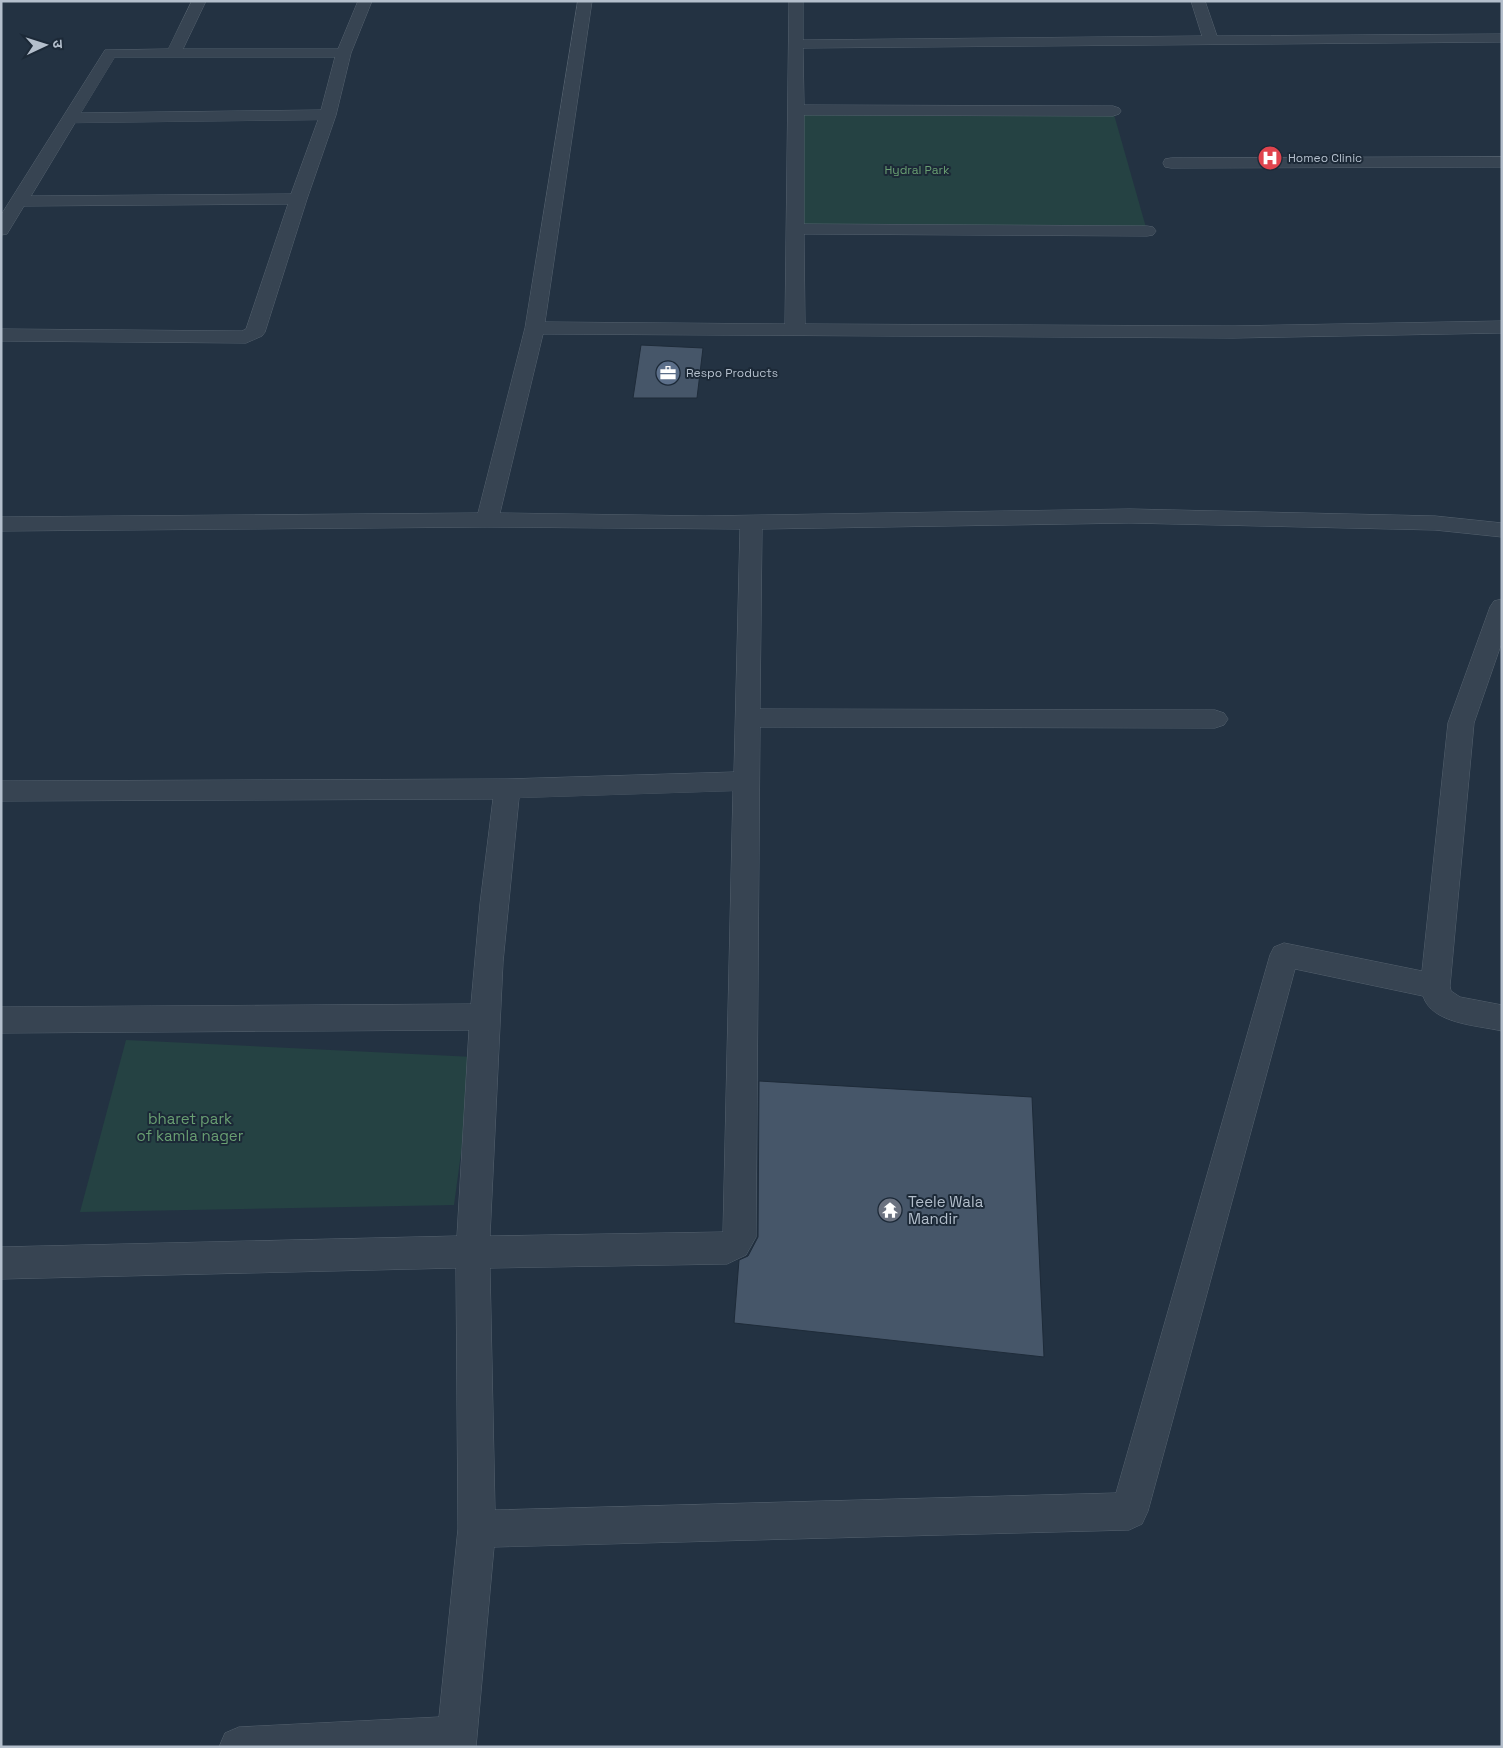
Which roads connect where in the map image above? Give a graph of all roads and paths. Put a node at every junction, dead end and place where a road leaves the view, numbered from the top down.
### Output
1 (199, 1) edge
2 (364, 1) edge
3 (585, 1) edge
4 (796, 1) edge
5 (1198, 1) edge
6 (1502, 38) edge
7 (1212, 40) junction
8 (796, 44) junction
9 (173, 52) junction
10 (344, 53) junction
11 (796, 110) junction
12 (1113, 111) dead end
13 (328, 115) junction
14 (70, 118) junction
15 (1502, 162) edge
16 (1171, 163) dead end
17 (298, 199) junction
18 (20, 201) junction
19 (795, 229) junction
20 (1, 230) edge
21 (1147, 231) dead end
22 (1502, 327) edge
23 (535, 328) junction
24 (794, 330) junction
25 (1, 335) edge
26 (488, 520) junction
27 (751, 522) junction
28 (1, 524) edge
29 (1502, 530) edge
30 (1502, 606) edge
31 (747, 718) junction
32 (1215, 719) dead end
33 (746, 782) junction
34 (507, 789) junction
35 (1, 791) edge
36 (1435, 986) junction
37 (483, 1017) junction
38 (1502, 1018) edge
39 (1, 1020) edge
40 (473, 1252) junction
41 (1, 1263) edge
42 (477, 1529) junction
43 (457, 1742) edge
44 (239, 1747) edge

1 - 9 street
2 - 10 street
3 - 23 street
4 - 8 street
5 - 7 street
6 - 7 street
7 - 8 street
8 - 11 street
9 - 10 street
9 - 14 street
10 - 13 street
11 - 12 street
11 - 19 street
13 - 14 street
13 - 17 street
14 - 18 street
15 - 16 street
17 - 18 street
17 - 25 street
18 - 20 street
19 - 21 street
19 - 24 street
22 - 24 street
23 - 24 street
23 - 26 street
26 - 27 street
26 - 28 street
27 - 29 street
27 - 31 street
30 - 36 street
31 - 32 street
31 - 33 street
33 - 34 street
33 - 40 street
34 - 35 street
34 - 37 street
36 - 38 street
36 - 42 street
37 - 39 street
37 - 40 street
40 - 41 street
40 - 42 street
42 - 43 street
43 - 44 street

